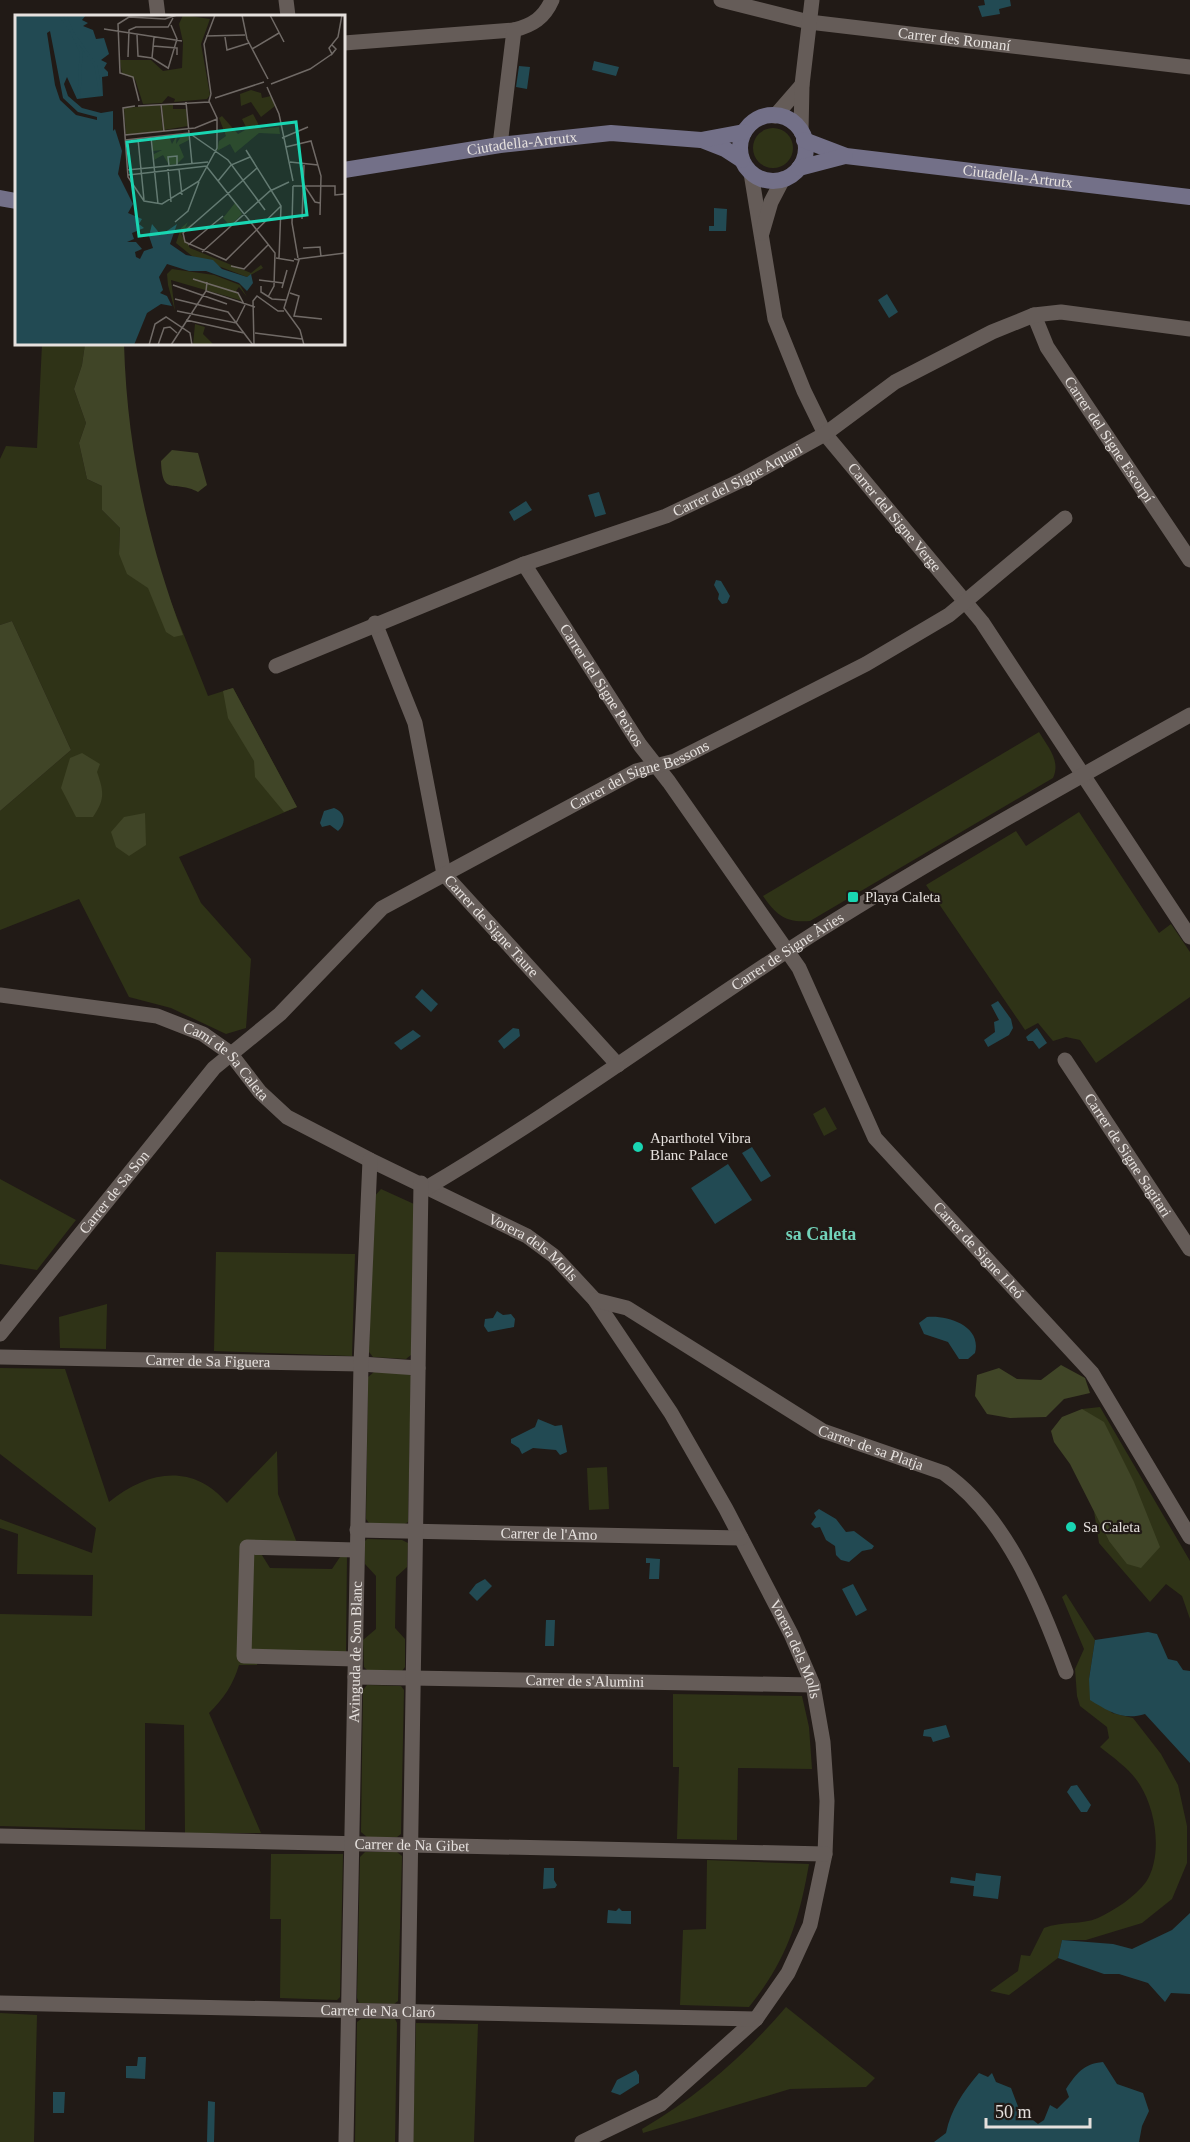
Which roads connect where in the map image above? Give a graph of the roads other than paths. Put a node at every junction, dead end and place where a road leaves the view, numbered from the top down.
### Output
1 (156, 0) edge
2 (286, 0) edge
3 (552, 0) edge
4 (721, 0) edge
5 (812, 0) edge
6 (158, 15) edge
7 (288, 15) edge
8 (809, 22) junction
9 (514, 30) junction
10 (345, 43) edge
11 (1190, 67) edge
12 (802, 85) junction
13 (775, 116) junction
14 (744, 132) junction
15 (802, 136) junction
16 (701, 140) junction
17 (500, 145) junction
18 (846, 156) junction
19 (746, 167) junction
20 (799, 168) junction
21 (345, 170) edge
22 (783, 179) junction
23 (1190, 197) edge
24 (0, 198) edge
25 (15, 201) edge
26 (761, 236) junction
27 (1034, 315) junction
28 (1190, 329) edge
29 (825, 434) junction
30 (1065, 518) dead end
31 (1190, 560) edge
32 (524, 564) junction
33 (965, 601) junction
34 (375, 624) junction
35 (276, 666) dead end
36 (1190, 715) edge
37 (656, 766) junction
38 (1084, 774) junction
39 (444, 874) junction
40 (1190, 937) edge
41 (789, 951) junction
42 (0, 996) edge
43 (230, 1053) junction
44 (1065, 1060) dead end
45 (618, 1065) junction
46 (369, 1160) junction
47 (424, 1185) junction
48 (1190, 1249) edge
49 (595, 1300) junction
50 (0, 1334) edge
51 (0, 1357) edge
52 (361, 1364) junction
53 (418, 1368) junction
54 (357, 1530) junction
55 (415, 1532) junction
56 (1190, 1537) edge
57 (741, 1538) junction
58 (356, 1550) junction
59 (355, 1659) junction
60 (1066, 1672) dead end
61 (355, 1677) junction
62 (413, 1678) junction
63 (813, 1685) junction
64 (0, 1836) edge
65 (352, 1843) junction
66 (410, 1844) junction
67 (825, 1854) junction
68 (0, 2003) edge
69 (349, 2010) junction
70 (408, 2012) junction
71 (756, 2019) junction
72 (346, 2142) edge
73 (406, 2142) edge
74 (582, 2142) edge

1 - 6 street
2 - 7 street
3 - 9 street
4 - 8 street, Carrer des Romaní
5 - 8 street
8 - 11 street, Carrer des Romaní
8 - 12 street
9 - 10 street
9 - 17 street
12 - 13 street
12 - 15 street
13 - 14 main road
13 - 15 main road
14 - 16 main road
14 - 19 main road
15 - 18 main road
15 - 20 main road
16 - 17 main road, Ciutadella-Artrutx
16 - 19 main road
17 - 21 main road, Ciutadella-Artrutx
18 - 20 main road
18 - 23 main road, Ciutadella-Artrutx
19 - 22 main road
19 - 26 street, Carrer del Signe Verge
20 - 22 main road
22 - 26 street, Carrer del Signe Verge
24 - 25 main road
26 - 29 street, Carrer del Signe Verge
27 - 28 street, Carrer del Signe Aquari
27 - 29 street, Carrer del Signe Aquari
27 - 31 street, Carrer del Signe Escorpí
29 - 32 street, Carrer del Signe Aquari
29 - 33 street, Carrer del Signe Verge
30 - 33 street, Carrer del Signe Bessons
32 - 34 street, Carrer del Signe Aquari
32 - 37 street, Carrer del Signe Peixos
33 - 37 street, Carrer del Signe Bessons
33 - 38 street, Carrer del Signe Verge
34 - 35 street, Carrer del Signe Aquari
34 - 39 street, Carrer de Signe Taure
36 - 38 street, Carrer de Signe Àries
37 - 39 street, Carrer del Signe Bessons
37 - 41 street, Carrer del Signe Peixos
38 - 40 street, Carrer del Signe Verge
38 - 41 street, Carrer de Signe Àries
39 - 43 street, Carrer del Signe Bessons
39 - 45 street, Carrer de Signe Taure
41 - 45 street, Carrer de Signe Àries
41 - 56 street, Carrer de Signe Lleó
42 - 43 street, Camí de Sa Caleta
43 - 46 street, Camí de Sa Caleta
43 - 50 street, Carrer de Sa Son
44 - 48 street, Carrer de Signe Sagitari
45 - 47 street, Carrer de Signe Àries
46 - 47 street, Camí de Sa Caleta
46 - 52 street, Avinguda de Son Blanc
47 - 49 street, Vorera dels Molls
47 - 53 street
49 - 57 street, Vorera dels Molls
49 - 60 street, Carrer de sa Platja
51 - 52 street, Carrer de Sa Figuera
52 - 53 street, Carrer de Sa Figuera
52 - 54 street, Avinguda de Son Blanc
53 - 55 street
54 - 55 street, Carrer de l'Amo
54 - 58 street, Avinguda de Son Blanc
55 - 57 street, Carrer de l'Amo
55 - 62 street
57 - 63 street, Vorera dels Molls
58 - 59 street, Avinguda de Son Blanc
58 - 59 street
59 - 61 street, Avinguda de Son Blanc
61 - 62 street, Carrer de s'Alumini
61 - 65 street, Avinguda de Son Blanc
62 - 63 street, Carrer de s'Alumini
62 - 66 street
63 - 67 street, Vorera dels Molls
64 - 65 street, Carrer de Na Gibet
65 - 66 street, Carrer de Na Gibet
65 - 69 street, Avinguda de Son Blanc
66 - 67 street, Carrer de Na Gibet
66 - 70 street
67 - 71 street, Vorera dels Molls
68 - 69 street, Carrer de Na Claró
69 - 70 street, Carrer de Na Claró
69 - 72 street, Avinguda de Son Blanc
70 - 71 street, Carrer de Na Claró
70 - 73 street
71 - 74 street, Vorera dels Molls

